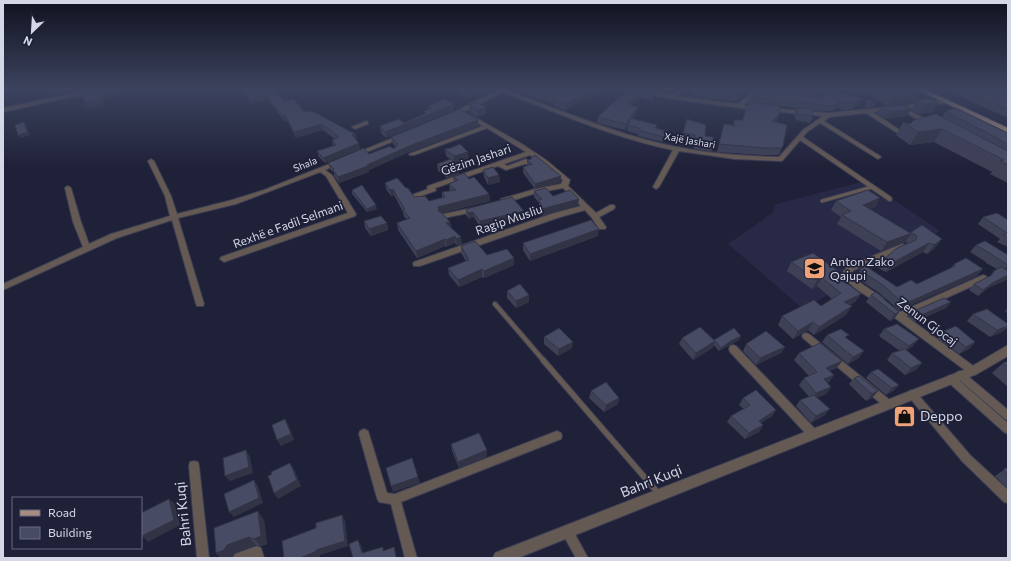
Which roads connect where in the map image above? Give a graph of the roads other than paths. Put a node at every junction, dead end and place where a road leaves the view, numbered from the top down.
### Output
1 (450, 115) edge
2 (468, 115) edge
3 (569, 115) edge
4 (828, 115) edge
5 (872, 115) edge
6 (914, 115) edge
7 (975, 115) edge
8 (982, 115) edge
9 (446, 117) edge
10 (820, 121) junction
11 (366, 123) dead end
12 (487, 126) junction
13 (356, 127) dead end
14 (936, 127) edge
15 (1008, 127) edge
16 (1008, 131) edge
17 (902, 134) dead end
18 (405, 135) edge
19 (800, 137) junction
20 (677, 149) junction
21 (529, 153) junction
22 (412, 154) dead end
23 (878, 156) dead end
24 (151, 161) dead end
25 (528, 163) edge
26 (500, 164) junction
27 (320, 168) junction
28 (564, 186) junction
29 (656, 187) dead end
30 (872, 187) junction
31 (68, 188) dead end
32 (889, 199) dead end
33 (418, 201) edge
34 (822, 201) dead end
35 (499, 203) edge
36 (587, 207) junction
37 (612, 207) dead end
38 (482, 208) edge
39 (444, 216) edge
40 (595, 216) junction
41 (174, 217) junction
42 (602, 227) dead end
43 (906, 246) edge
44 (87, 248) junction
45 (224, 259) dead end
46 (417, 264) dead end
47 (983, 278) edge
48 (3, 287) edge
49 (200, 304) dead end
50 (495, 304) dead end
51 (898, 316) junction
52 (806, 336) dead end
53 (733, 349) dead end
54 (1007, 352) edge
55 (961, 375) junction
56 (912, 394) junction
57 (888, 404) junction
58 (1008, 416) edge
59 (1008, 429) edge
60 (364, 434) dead end
61 (813, 434) junction
62 (557, 436) dead end
63 (194, 466) dead end
64 (660, 494) junction
65 (1008, 498) edge
66 (395, 499) junction
67 (567, 531) junction
68 (203, 558) edge
69 (239, 558) edge
70 (258, 558) edge
71 (411, 558) edge
72 (500, 558) edge
73 (582, 558) edge

1 - 9 street
2 - 12 street, Gëzim Jashari
3 - 20 street, Xajë Jashari
4 - 10 street, Xajë Jashari
5 - 17 street
6 - 14 street
7 - 16 main road
8 - 15 main road
10 - 19 street, Xajë Jashari
10 - 23 street
11 - 13 street
12 - 21 street, Gëzim Jashari
12 - 22 street
18 - 27 street, Shala
19 - 20 street, Xajë Jashari
19 - 30 street
20 - 29 street
21 - 26 street, Gëzim Jashari
21 - 28 street, Gëzim Jashari
24 - 41 street
25 - 26 street
26 - 33 street, Gëzim Jashari
27 - 41 street, Shala
27 - 45 street, Rexhë e Fadil Selmani
28 - 35 street
28 - 36 street, Gëzim Jashari
30 - 32 street
30 - 34 lane
31 - 44 street
36 - 40 street, Gëzim Jashari
36 - 46 street, Ragip Musliu
37 - 40 street
38 - 39 street
40 - 42 street, Gëzim Jashari
41 - 44 street, Shala
41 - 49 street
43 - 51 street, Zenun Gjocaj
44 - 48 street, Shala
47 - 51 street
50 - 64 lane
51 - 55 street, Zenun Gjocaj
52 - 57 street
53 - 61 street
54 - 55 street, Bahri Kuqi
55 - 56 street, Bahri Kuqi
55 - 58 street
55 - 59 street
56 - 57 street, Bahri Kuqi
56 - 65 street
57 - 61 street, Bahri Kuqi
60 - 66 street
61 - 64 street, Bahri Kuqi
62 - 66 street
63 - 68 street, Bahri Kuqi
64 - 67 street, Bahri Kuqi
66 - 71 street
67 - 72 street, Bahri Kuqi
67 - 73 street
69 - 70 street

